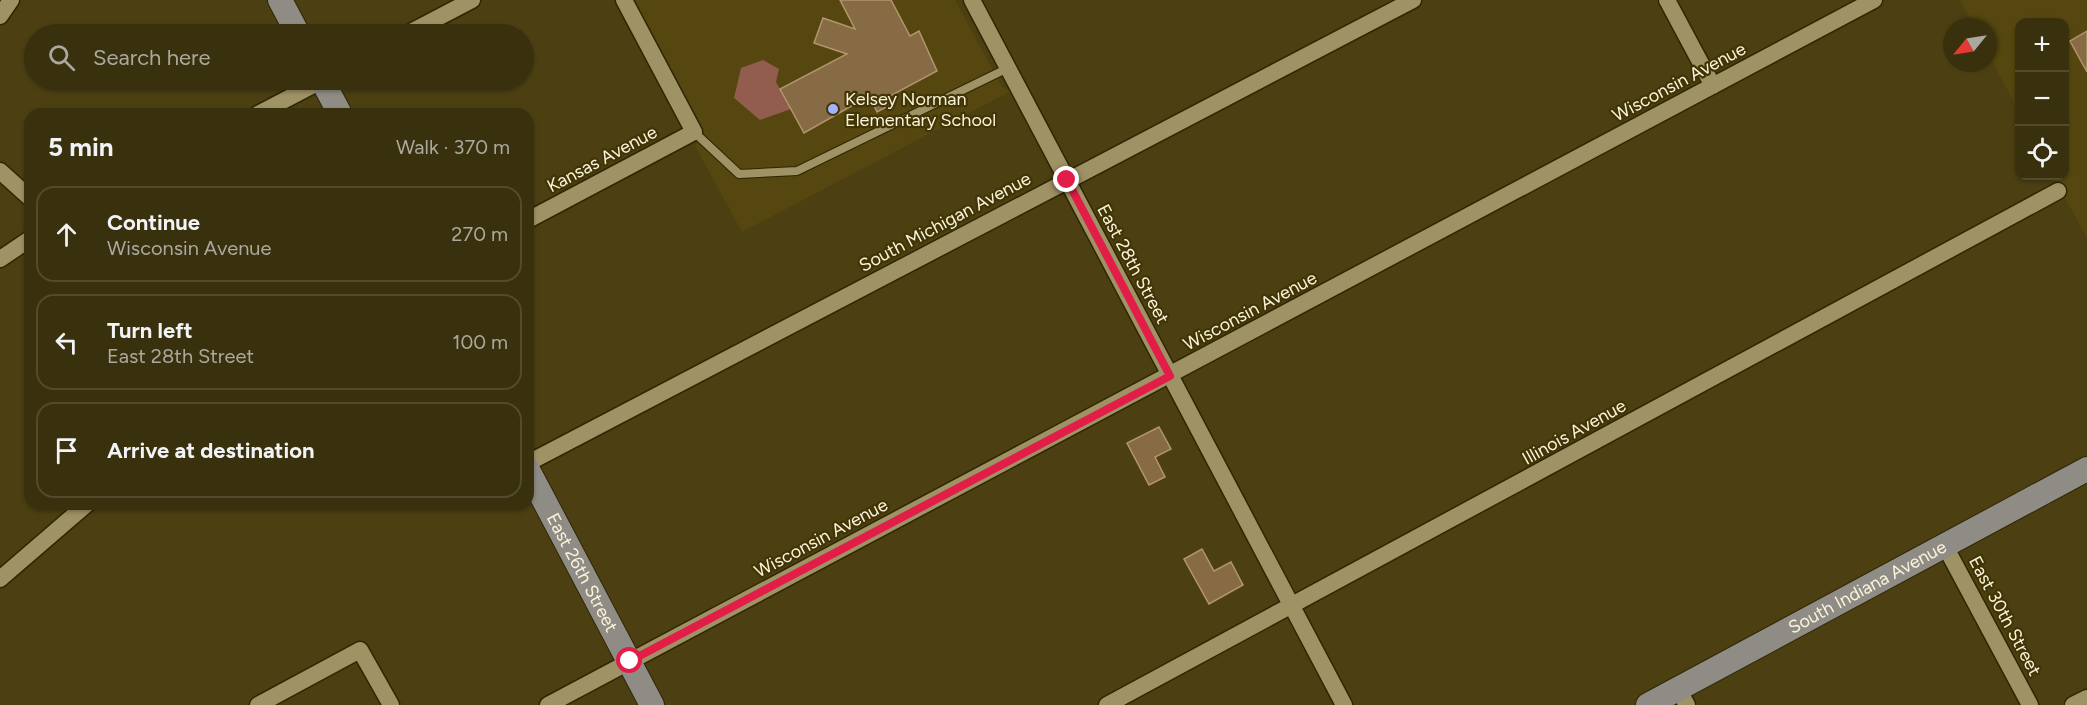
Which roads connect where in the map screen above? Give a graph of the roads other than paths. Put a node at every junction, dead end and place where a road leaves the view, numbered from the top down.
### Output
1 (11, 0) edge
2 (280, 0) edge
3 (472, 0) edge
4 (624, 0) edge
5 (972, 0) edge
6 (1413, 0) edge
7 (1667, 0) edge
8 (1874, 0) edge
9 (0, 16) edge
10 (293, 24) edge
11 (426, 24) edge
12 (1008, 68) junction
13 (1713, 86) junction
14 (303, 90) edge
15 (327, 90) edge
16 (269, 108) edge
17 (337, 108) edge
18 (694, 132) junction
19 (0, 171) edge
20 (1067, 180) junction
21 (2058, 191) dead end
22 (24, 193) edge
23 (534, 217) edge
24 (24, 242) edge
25 (0, 259) edge
26 (1170, 376) junction
27 (534, 460) edge
28 (2087, 469) edge
29 (534, 481) edge
30 (80, 510) edge
31 (1944, 546) junction
32 (0, 579) edge
33 (1292, 607) junction
34 (630, 661) junction
35 (1682, 697) edge
36 (2087, 698) edge
37 (258, 705) edge
38 (391, 705) edge
39 (548, 705) edge
40 (652, 705) edge
41 (1107, 705) edge
42 (1344, 705) edge
43 (1648, 705) edge
44 (2030, 705) edge
45 (2073, 705) edge

1 - 9 street
2 - 10 street
3 - 11 street
4 - 18 street
5 - 12 street, East 28th Street
6 - 20 street, South Michigan Avenue
7 - 13 street
8 - 13 street, Wisconsin Avenue
12 - 18 lane
12 - 20 street, East 28th Street
13 - 26 street, Wisconsin Avenue
14 - 16 street
15 - 17 street
18 - 23 street, Kansas Avenue
19 - 22 street
20 - 26 street, East 28th Street
20 - 27 street, South Michigan Avenue
21 - 33 street, Illinois Avenue
24 - 25 street
26 - 33 street, East 28th Street
26 - 34 street, Wisconsin Avenue
28 - 31 street, South Indiana Avenue
29 - 34 street, East 26th Street
30 - 32 street
31 - 35 street, South Indiana Avenue
31 - 44 street, East 30th Street
33 - 41 street, Illinois Avenue
33 - 42 street, East 28th Street
34 - 39 street, Wisconsin Avenue
34 - 40 street, East 26th Street
35 - 43 street, South Indiana Avenue
36 - 45 street
37 - 38 street

